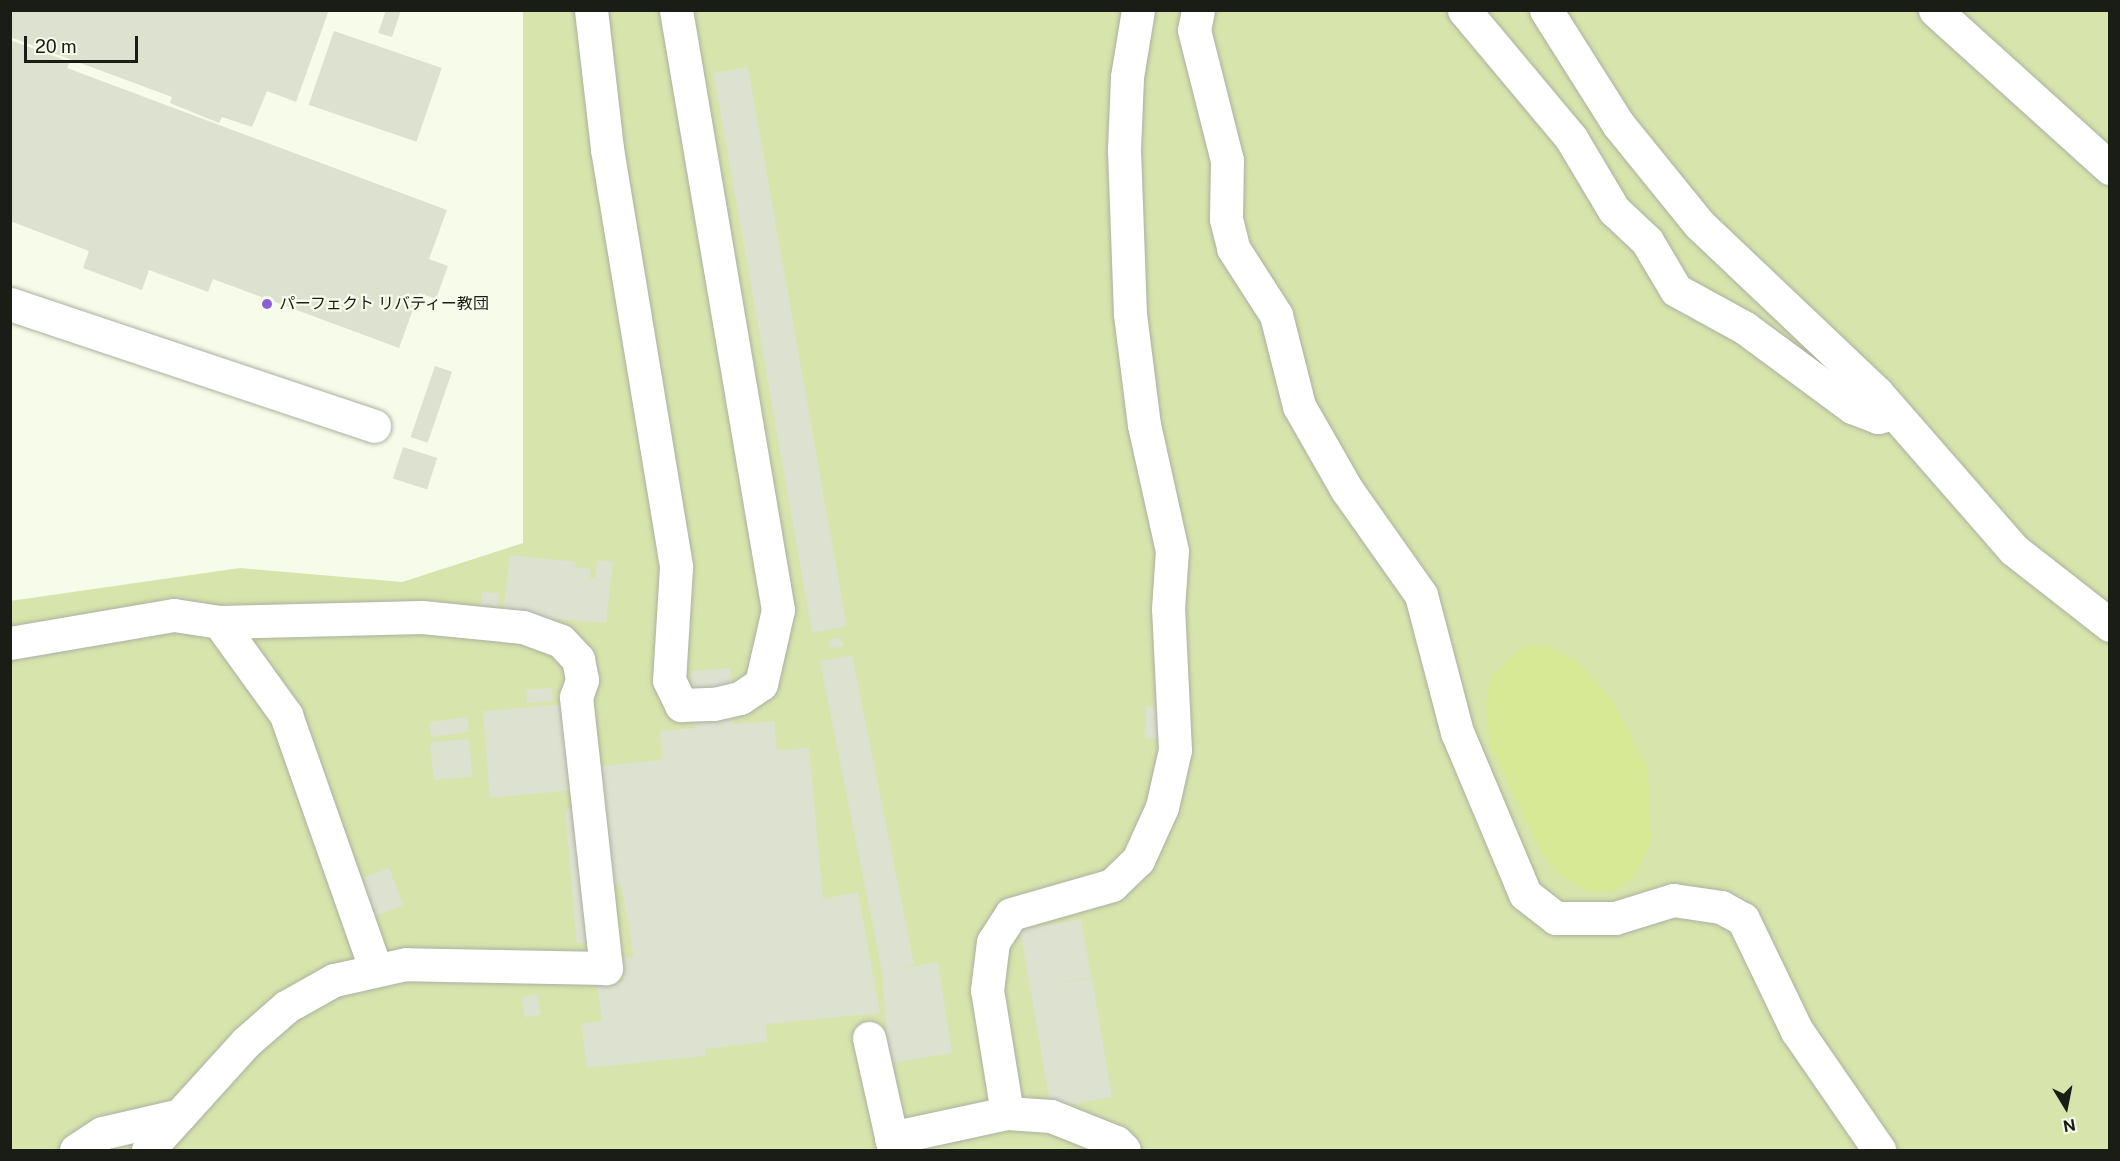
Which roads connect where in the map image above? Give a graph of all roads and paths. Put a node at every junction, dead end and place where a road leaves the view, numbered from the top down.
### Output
1 (591, 10) edge
2 (676, 10) edge
3 (1138, 10) edge
4 (1198, 10) edge
5 (1464, 10) edge
6 (1546, 10) edge
7 (1935, 10) edge
8 (2109, 168) edge
9 (10, 304) edge
10 (1894, 413) junction
11 (374, 426) dead end
12 (219, 622) junction
13 (2109, 625) edge
14 (10, 643) edge
15 (375, 968) junction
16 (869, 1038) dead end
17 (1007, 1113) junction
18 (180, 1115) junction
19 (892, 1144) edge
20 (76, 1150) edge
21 (148, 1150) edge
22 (1124, 1150) edge
23 (1879, 1150) edge

1 - 2 lane
3 - 17 lane
4 - 23 lane
5 - 10 lane
6 - 10 lane
7 - 8 lane
9 - 11 lane
10 - 13 lane
12 - 14 lane
12 - 15 lane
12 - 15 lane
15 - 18 lane
16 - 19 lane
17 - 19 lane
17 - 22 lane
18 - 20 lane
18 - 21 lane

